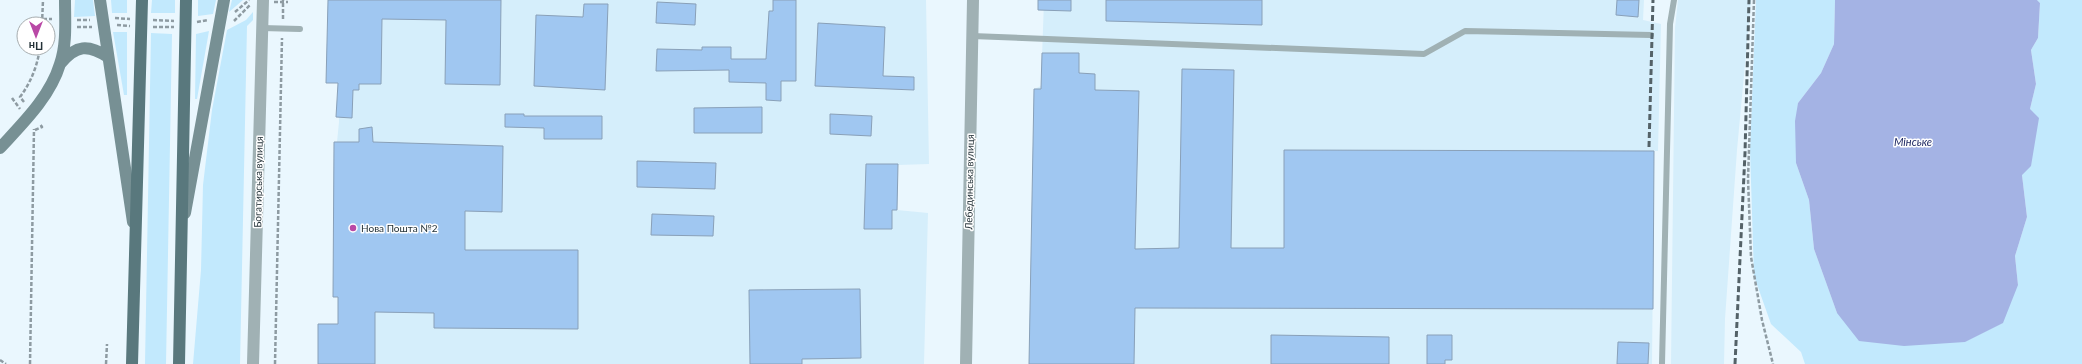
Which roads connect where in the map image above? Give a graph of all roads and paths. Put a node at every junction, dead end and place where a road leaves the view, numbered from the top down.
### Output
1 (43, 0) edge
2 (65, 0) edge
3 (100, 0) edge
4 (142, 0) edge
5 (186, 0) edge
6 (224, 0) edge
7 (973, 0) edge
8 (1674, 0) edge
9 (1754, 0) edge
10 (263, 1) edge
11 (283, 1) edge
12 (288, 2) dead end
13 (42, 16) edge
14 (103, 26) junction
15 (141, 26) junction
16 (219, 26) junction
17 (65, 27) junction
18 (186, 28) junction
19 (262, 28) junction
20 (282, 28) junction
21 (300, 29) dead end
22 (1651, 35) dead end
23 (972, 36) junction
24 (108, 57) junction
25 (60, 64) junction
26 (12, 98) dead end
27 (27, 119) junction
28 (0, 148) edge
29 (182, 234) junction
30 (134, 235) junction
31 (107, 344) dead end
32 (0, 360) edge
33 (6, 364) edge
34 (30, 364) edge
35 (106, 364) edge
36 (132, 364) edge
37 (179, 364) edge
38 (253, 364) edge
39 (275, 364) edge
40 (966, 364) edge
41 (1662, 364) edge
42 (1773, 364) edge

1 - 13 path
2 - 17 main road
3 - 14 main road
4 - 15 main road
5 - 18 main road
6 - 16 main road
7 - 23 street, Лебединська вулиця
8 - 41 lane
9 - 42 path
10 - 11 path
10 - 16 path
10 - 19 street, Богатирська вулиця
11 - 12 path
11 - 20 path
14 - 15 path
14 - 17 path
14 - 24 main road
15 - 18 path
15 - 30 main road
16 - 29 main road
17 - 25 main road
18 - 29 main road
19 - 20 lane
19 - 38 street, Богатирська вулиця
20 - 21 lane
20 - 39 path
22 - 23 lane
23 - 40 street, Лебединська вулиця
24 - 25 main road
24 - 30 main road
25 - 27 main road
26 - 27 path
27 - 28 main road
27 - 34 path
29 - 37 main road
30 - 36 main road
31 - 35 path
32 - 33 path

